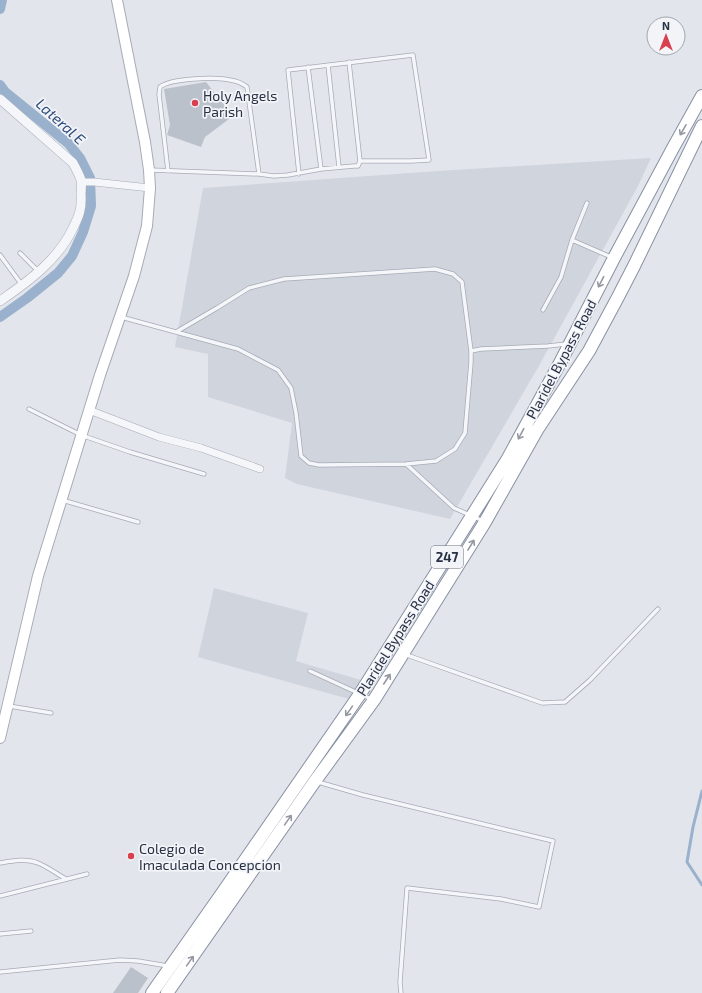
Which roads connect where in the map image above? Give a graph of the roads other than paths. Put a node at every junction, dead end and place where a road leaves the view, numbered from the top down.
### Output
1 (117, 0) edge
2 (349, 62) junction
3 (328, 65) junction
4 (308, 67) junction
5 (702, 96) edge
6 (0, 99) edge
7 (702, 126) edge
8 (360, 161) junction
9 (340, 167) junction
10 (321, 169) junction
11 (149, 170) junction
12 (168, 171) junction
13 (259, 174) junction
14 (299, 174) junction
15 (84, 182) junction
16 (150, 188) junction
17 (587, 203) dead end
18 (572, 240) junction
19 (20, 253) dead end
20 (0, 255) edge
21 (614, 258) junction
22 (634, 266) junction
23 (39, 272) junction
24 (23, 286) junction
25 (0, 301) edge
26 (543, 310) dead end
27 (120, 317) junction
28 (176, 332) junction
29 (570, 344) junction
30 (471, 352) junction
31 (29, 409) dead end
32 (89, 410) junction
33 (81, 435) junction
34 (406, 464) junction
35 (260, 469) dead end
36 (204, 474) dead end
37 (61, 500) junction
38 (472, 517) junction
39 (138, 522) dead end
40 (485, 522) junction
41 (658, 609) dead end
42 (403, 654) junction
43 (310, 671) dead end
44 (360, 694) junction
45 (374, 700) junction
46 (7, 706) junction
47 (51, 713) dead end
48 (0, 738) edge
49 (315, 781) junction
50 (0, 863) edge
51 (87, 874) dead end
52 (66, 880) junction
53 (0, 896) edge
54 (31, 931) dead end
55 (0, 934) edge
56 (171, 967) junction
57 (0, 972) edge
58 (152, 993) edge
59 (167, 993) edge
60 (401, 993) edge

1 - 11 main road
2 - 3 lane
2 - 8 lane
2 - 8 lane
3 - 4 lane
3 - 9 lane
4 - 10 lane
4 - 14 lane
5 -> 21 highway, Plaridel Bypass Road / 247
6 - 15 street
7 - 22 highway, Plaridel Bypass Road / 247
8 - 9 lane
9 - 10 lane
10 - 14 lane
11 - 12 lane
11 - 16 main road
12 - 13 lane
12 - 13 lane
13 - 14 lane
15 - 16 street
15 - 23 street
16 - 27 main road
17 - 18 lane
18 - 21 lane
18 - 26 lane
19 - 23 lane
20 - 24 lane
21 - 22 highway
21 -> 29 highway, Plaridel Bypass Road / 247
22 - 40 highway, Plaridel Bypass Road / 247
23 - 24 street
24 - 25 street
27 - 28 lane
27 - 32 main road
28 - 30 lane
28 - 34 lane
29 - 30 lane
29 -> 38 highway, Plaridel Bypass Road / 247
30 - 34 lane
31 - 33 lane
32 - 33 main road
32 - 35 street
33 - 36 lane
33 - 37 main road
34 - 38 lane
37 - 39 lane
37 - 46 main road
38 - 40 lane
38 - 44 highway, Plaridel Bypass Road / 247
42 -> 40 highway, Plaridel Bypass Road / 247
41 - 42 lane
45 -> 42 highway, Plaridel Bypass Road / 247
43 - 44 lane
44 - 45 lane
44 -> 56 highway, Plaridel Bypass Road / 247
45 - 49 highway, Plaridel Bypass Road / 247
46 - 47 lane
46 - 48 main road
59 -> 49 highway, Plaridel Bypass Road / 247
49 - 60 lane
50 - 52 lane
51 - 52 lane
52 - 53 lane
54 - 55 lane
56 - 57 lane
56 - 58 highway, Plaridel Bypass Road / 247

